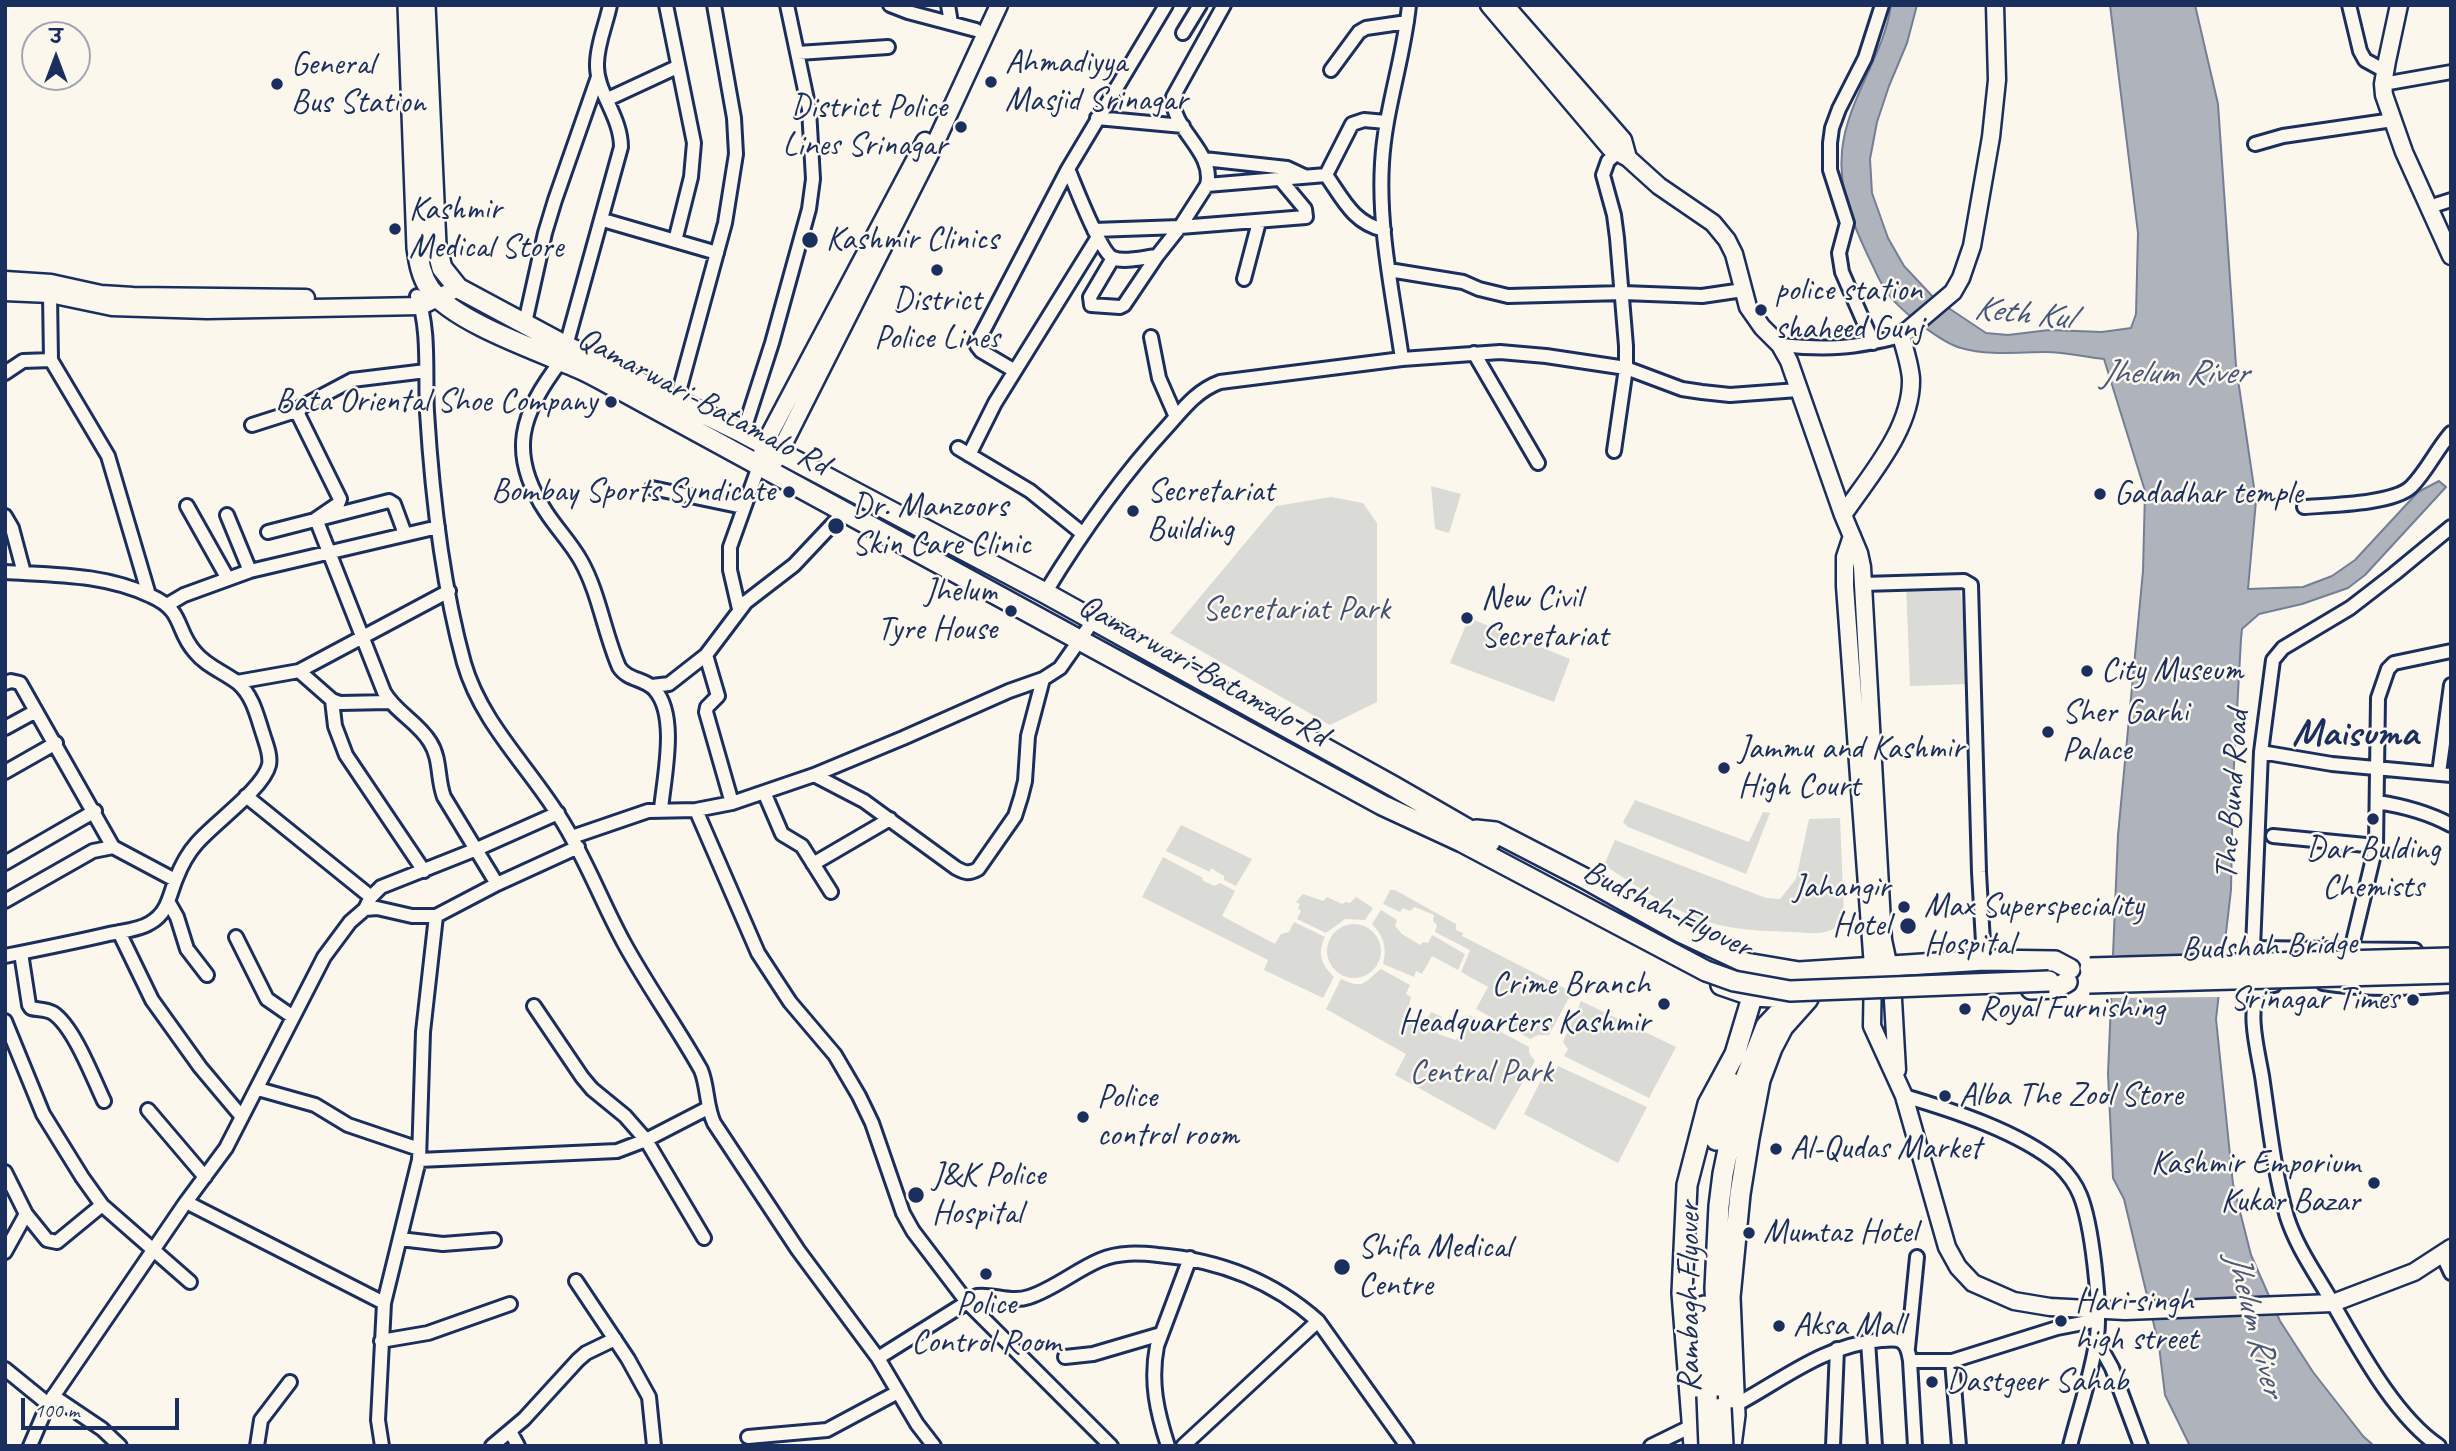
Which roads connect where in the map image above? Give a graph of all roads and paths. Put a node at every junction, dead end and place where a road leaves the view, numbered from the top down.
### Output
1 (408, 5) edge
2 (425, 5) edge
3 (610, 5) edge
4 (666, 5) edge
5 (714, 5) edge
6 (788, 5) edge
7 (890, 5) edge
8 (948, 5) edge
9 (988, 5) edge
10 (999, 5) edge
11 (1166, 5) edge
12 (1200, 5) edge
13 (1224, 5) edge
14 (1409, 5) edge
15 (1489, 5) edge
16 (1506, 5) edge
17 (1882, 5) edge
18 (1995, 5) edge
19 (2349, 5) edge
20 (2399, 5) edge
21 (907, 9) edge
22 (1407, 22) junction
23 (951, 23) junction
24 (976, 30) junction
25 (1183, 33) dead end
26 (888, 47) dead end
27 (798, 53) junction
28 (677, 67) junction
29 (1331, 70) dead end
30 (2451, 72) edge
31 (598, 77) junction
32 (2384, 78) junction
33 (608, 99) junction
34 (1097, 118) junction
35 (2393, 120) junction
36 (1386, 122) junction
37 (1183, 126) junction
38 (2255, 144) dead end
39 (1623, 156) junction
40 (1204, 159) junction
41 (1068, 169) junction
42 (1326, 175) junction
43 (1304, 176) junction
44 (1280, 179) junction
45 (1207, 185) junction
46 (2451, 200) edge
47 (2429, 208) junction
48 (603, 219) junction
49 (1259, 222) junction
50 (1180, 227) junction
51 (1384, 230) junction
52 (1096, 233) junction
53 (675, 240) junction
54 (717, 253) junction
55 (1157, 256) junction
56 (2451, 256) edge
57 (1113, 258) junction
58 (1389, 270) junction
59 (1244, 279) dead end
60 (5, 280) edge
61 (452, 282) junction
62 (1743, 290) junction
63 (5, 292) edge
64 (1623, 293) junction
65 (50, 294) junction
66 (427, 297) junction
67 (527, 324) junction
68 (1904, 334) junction
69 (1151, 337) dead end
70 (1873, 343) junction
71 (1780, 345) junction
72 (564, 353) junction
73 (1474, 353) junction
74 (1402, 359) junction
75 (51, 360) junction
76 (1626, 368) junction
77 (426, 371) junction
78 (1015, 371) junction
79 (5, 373) edge
80 (1798, 390) junction
81 (677, 399) junction
82 (299, 410) junction
83 (1176, 417) junction
84 (252, 425) dead end
85 (743, 433) junction
86 (2451, 433) edge
87 (771, 448) junction
88 (1614, 451) dead end
89 (1538, 463) dead end
90 (765, 469) junction
91 (652, 488) dead end
92 (187, 506) dead end
93 (743, 507) junction
94 (2304, 507) dead end
95 (843, 513) junction
96 (226, 514) dead end
97 (1843, 515) junction
98 (5, 516) edge
99 (316, 519) junction
100 (438, 527) junction
101 (2451, 527) edge
102 (268, 532) dead end
103 (1082, 533) junction
104 (405, 534) junction
105 (1852, 536) junction
106 (328, 553) junction
107 (250, 571) junction
108 (5, 572) edge
109 (24, 573) junction
110 (228, 579) junction
111 (1863, 584) junction
112 (449, 591) junction
113 (1045, 593) junction
114 (149, 595) junction
115 (167, 605) junction
116 (739, 609) junction
117 (1093, 621) junction
118 (362, 637) junction
119 (1081, 641) junction
120 (2451, 651) edge
121 (706, 655) junction
122 (299, 671) junction
123 (1043, 679) junction
124 (237, 682) junction
125 (5, 683) edge
126 (2451, 685) edge
127 (652, 686) junction
128 (332, 700) junction
129 (390, 702) junction
130 (36, 711) junction
131 (5, 728) edge
132 (55, 743) junction
133 (2261, 752) junction
134 (2375, 767) junction
135 (5, 772) edge
136 (2445, 774) edge
137 (814, 775) junction
138 (764, 792) junction
139 (246, 796) junction
140 (2377, 802) junction
141 (732, 803) junction
142 (661, 809) junction
143 (696, 810) junction
144 (95, 811) junction
145 (558, 813) junction
146 (890, 819) junction
147 (2451, 825) edge
148 (1465, 836) junction
149 (2273, 836) dead end
150 (575, 842) junction
151 (2376, 846) junction
152 (113, 847) junction
153 (477, 849) junction
154 (5, 863) edge
155 (813, 864) junction
156 (424, 871) junction
157 (175, 880) junction
158 (497, 884) junction
159 (831, 892) dead end
160 (5, 901) edge
161 (169, 902) junction
162 (368, 903) junction
163 (436, 916) junction
164 (118, 932) junction
165 (236, 937) dead end
166 (2351, 950) junction
167 (2451, 950) edge
168 (21, 953) junction
169 (5, 956) edge
170 (2451, 958) edge
171 (1984, 960) junction
172 (1761, 965) junction
173 (1881, 966) junction
174 (2451, 973) edge
175 (207, 975) dead end
176 (2059, 975) junction
177 (2089, 976) junction
178 (2451, 985) edge
179 (1753, 996) junction
180 (1882, 996) junction
181 (1800, 998) junction
182 (534, 1006) dead end
183 (293, 1017) junction
184 (5, 1021) edge
185 (1735, 1055) junction
186 (1760, 1080) junction
187 (258, 1089) junction
188 (1904, 1096) junction
189 (104, 1101) dead end
190 (708, 1108) junction
191 (148, 1110) dead end
192 (242, 1117) junction
193 (646, 1140) junction
194 (1728, 1146) junction
195 (419, 1154) junction
196 (5, 1172) edge
197 (205, 1177) junction
198 (186, 1202) junction
199 (102, 1205) junction
200 (26, 1214) junction
201 (704, 1238) dead end
202 (400, 1240) junction
203 (494, 1240) dead end
204 (153, 1250) junction
205 (2446, 1251) edge
206 (5, 1252) edge
207 (1917, 1257) dead end
208 (1190, 1258) junction
209 (2451, 1273) edge
210 (576, 1281) dead end
211 (190, 1282) dead end
212 (967, 1302) junction
213 (384, 1303) junction
214 (2333, 1303) junction
215 (510, 1304) dead end
216 (2098, 1315) junction
217 (1318, 1321) junction
218 (1161, 1334) junction
219 (615, 1339) junction
220 (2096, 1339) junction
221 (381, 1341) junction
222 (1868, 1341) junction
223 (1837, 1349) junction
224 (1909, 1355) junction
225 (877, 1357) junction
226 (1065, 1357) dead end
227 (1952, 1361) junction
228 (5, 1369) edge
229 (290, 1382) dead end
230 (898, 1392) junction
231 (50, 1400) junction
232 (1735, 1405) junction
233 (1693, 1425) junction
234 (510, 1432) junction
235 (748, 1437) dead end
236 (30, 1446) edge
237 (120, 1446) edge
238 (257, 1446) edge
239 (382, 1446) edge
240 (492, 1446) edge
241 (518, 1446) edge
242 (654, 1446) edge
243 (934, 1446) edge
244 (1111, 1446) edge
245 (1168, 1446) edge
246 (1183, 1446) edge
247 (1407, 1446) edge
248 (1651, 1446) edge
249 (1694, 1446) edge
250 (1709, 1446) edge
251 (1723, 1446) edge
252 (1731, 1446) edge
253 (1833, 1446) edge
254 (1875, 1446) edge
255 (1915, 1446) edge
256 (1959, 1446) edge
257 (2070, 1446) edge
258 (2141, 1446) edge
259 (2439, 1446) edge

1 - 66 main road
2 - 61 main road
3 - 31 street
4 - 28 street
5 - 54 street
6 - 27 street
7 - 21 street
8 - 23 street
9 - 24 main road
10 - 87 main road
11 - 34 street
12 - 25 street
13 - 37 street
14 - 22 street
15 - 39 main road
16 - 39 main road
17 - 70 street
18 - 68 main road
19 - 32 street
20 - 32 main road
21 - 23 street
22 - 29 street
22 - 36 street
23 - 24 street
24 - 87 main road
26 - 27 street
27 - 85 street
28 - 33 street
28 - 53 street
30 - 32 street
31 - 33 street
31 - 67 street
32 - 35 main road
33 - 48 street
34 - 37 street
34 - 41 street
35 - 38 street
35 - 47 main road
36 - 42 street
36 - 51 street
37 - 40 street
39 - 62 main road
39 - 64 street
40 - 43 street
40 - 45 street
41 - 52 street
41 - 78 street
42 - 43 street
42 - 51 street
43 - 44 street
44 - 45 street
44 - 49 street
45 - 50 street
46 - 47 street
47 - 56 main road
48 - 53 street
48 - 72 street
49 - 50 street
49 - 59 street
50 - 52 street
50 - 55 street
51 - 58 street
52 - 57 street
52 - 78 street
53 - 54 street
54 - 81 street
55 - 57 street
55 - 57 street
58 - 64 street
58 - 74 street
60 - 66 main road
61 - 66 main road
61 - 67 main road
62 - 64 street
62 - 71 main road
63 - 65 main road
64 - 76 street
65 - 66 main road
65 - 75 street
66 - 72 main road, Qamarwari-Batamalo Rd
66 - 77 street
67 - 72 main road
68 - 70 street
68 - 97 main road
69 - 83 street
70 - 71 street
71 - 80 main road
72 - 81 main road, Qamarwari-Batamalo Rd
72 - 90 main road, Qamarwari-Batamalo Rd
72 - 127 street
73 - 74 street
73 - 76 street
73 - 89 street
74 - 83 street
75 - 79 street
75 - 114 street
76 - 80 street
76 - 88 street
77 - 82 street
77 - 100 street
78 - 103 street
80 - 97 main road
81 - 85 main road, Qamarwari-Batamalo Rd
82 - 84 street
82 - 99 street
83 - 103 street
85 - 87 main road, Qamarwari-Batamalo Rd
86 - 94 street
87 - 90 main road
87 - 113 main road, Qamarwari-Batamalo Rd
90 - 93 street
90 - 95 main road, Qamarwari-Batamalo Rd
91 - 93 street
92 - 110 street
93 - 116 street
95 - 116 street
95 - 119 main road, Qamarwari-Batamalo Rd
96 - 107 street
97 - 105 main road
98 - 109 street
99 - 102 street
99 - 104 street
99 - 106 street
100 - 104 street
100 - 112 street
101 - 133 street, The Bund Road
103 - 113 street
104 - 106 street
105 - 111 main road
105 - 173 main road
106 - 107 street
106 - 118 street
107 - 110 street
108 - 109 street
109 - 114 street
110 - 115 street
111 - 171 street
111 - 173 main road
112 - 118 street
112 - 145 street
113 - 117 main road, Qamarwari-Batamalo Rd
114 - 115 street
115 - 124 street
116 - 121 street
117 - 119 street
117 - 148 main road, Qamarwari-Batamalo Rd
118 - 122 street
118 - 129 street
119 - 123 street
119 - 148 main road, Qamarwari-Batamalo Rd
120 - 134 street
121 - 127 street
121 - 141 street
122 - 124 street
122 - 128 street
123 - 137 street
123 - 146 street
124 - 139 street
125 - 130 street
126 - 136 street
127 - 142 street
128 - 129 street
128 - 156 street
129 - 153 street
130 - 131 street
130 - 132 street
132 - 135 street
132 - 144 street
133 - 134 street
133 - 166 street, The Bund Road
134 - 136 street
134 - 140 street
137 - 138 street
137 - 146 street
138 - 141 street
138 - 155 street
139 - 157 street
139 - 162 street
140 - 147 street
140 - 151 street
141 - 143 street
142 - 143 street
142 - 150 street
143 - 212 street
144 - 152 street
144 - 154 street
145 - 150 street
145 - 153 street
146 - 155 street
148 - 172 main road
148 - 176 main road, Budshah Flyover, bridge
148 - 179 main road
149 - 151 street
150 - 158 street
150 - 190 street
151 - 166 street
152 - 157 street
152 - 160 street
153 - 156 street
153 - 158 street
155 - 159 street
156 - 162 street
157 - 161 street
158 - 163 street
161 - 164 street
161 - 175 street
162 - 163 street
162 - 183 street
163 - 195 street
164 - 168 street
164 - 192 street
165 - 183 street
166 - 167 street
168 - 169 street
168 - 189 street
170 - 177 main road, Budshah Bridge, bridge
171 - 173 main road
171 - 176 main road
172 - 173 main road
172 - 179 main road
173 - 180 main road
174 - 177 main road, Budshah Bridge, bridge
176 - 177 main road
176 - 180 main road
178 - 214 street
179 - 181 main road
179 - 185 main road
180 - 181 main road
180 - 188 main road
181 - 186 main road
181 - 194 main road, Rambagh Flyover
182 - 193 street
183 - 187 street
184 - 199 street
185 - 233 main road
185 - 250 main road, Rambagh Flyover, bridge
186 - 194 main road
186 - 232 main road
187 - 192 street
187 - 195 street
188 - 216 street
188 - 216 main road
190 - 193 street
190 - 225 street
191 - 197 street
192 - 197 street
193 - 195 street
193 - 201 street
194 - 251 main road, Rambagh Flyover, bridge
195 - 202 street
196 - 200 street
197 - 198 street
198 - 204 street
198 - 213 street
199 - 200 street
199 - 204 street
200 - 206 street
202 - 203 street
202 - 213 street
204 - 211 street
204 - 231 street
205 - 209 street
205 - 214 main road
207 - 224 street
208 - 212 street
208 - 217 street
208 - 218 street
210 - 219 street
212 - 225 street
212 - 244 street
213 - 221 street
214 - 216 main road
214 - 259 street
215 - 221 street
216 - 220 street
216 - 227 street
217 - 246 street
217 - 247 street
218 - 226 street
218 - 245 street
219 - 234 street
219 - 242 street
220 - 257 street
220 - 258 street
221 - 239 street
222 - 223 street
222 - 224 street
222 - 254 street
223 - 232 street
223 - 253 street
224 - 227 street
224 - 255 street
225 - 230 street
227 - 256 street
228 - 231 street
229 - 238 street
230 - 235 street
230 - 243 street
231 - 236 street
231 - 237 street
232 - 233 street
232 - 252 main road
233 - 248 street
233 - 249 main road
234 - 240 street
234 - 241 street

